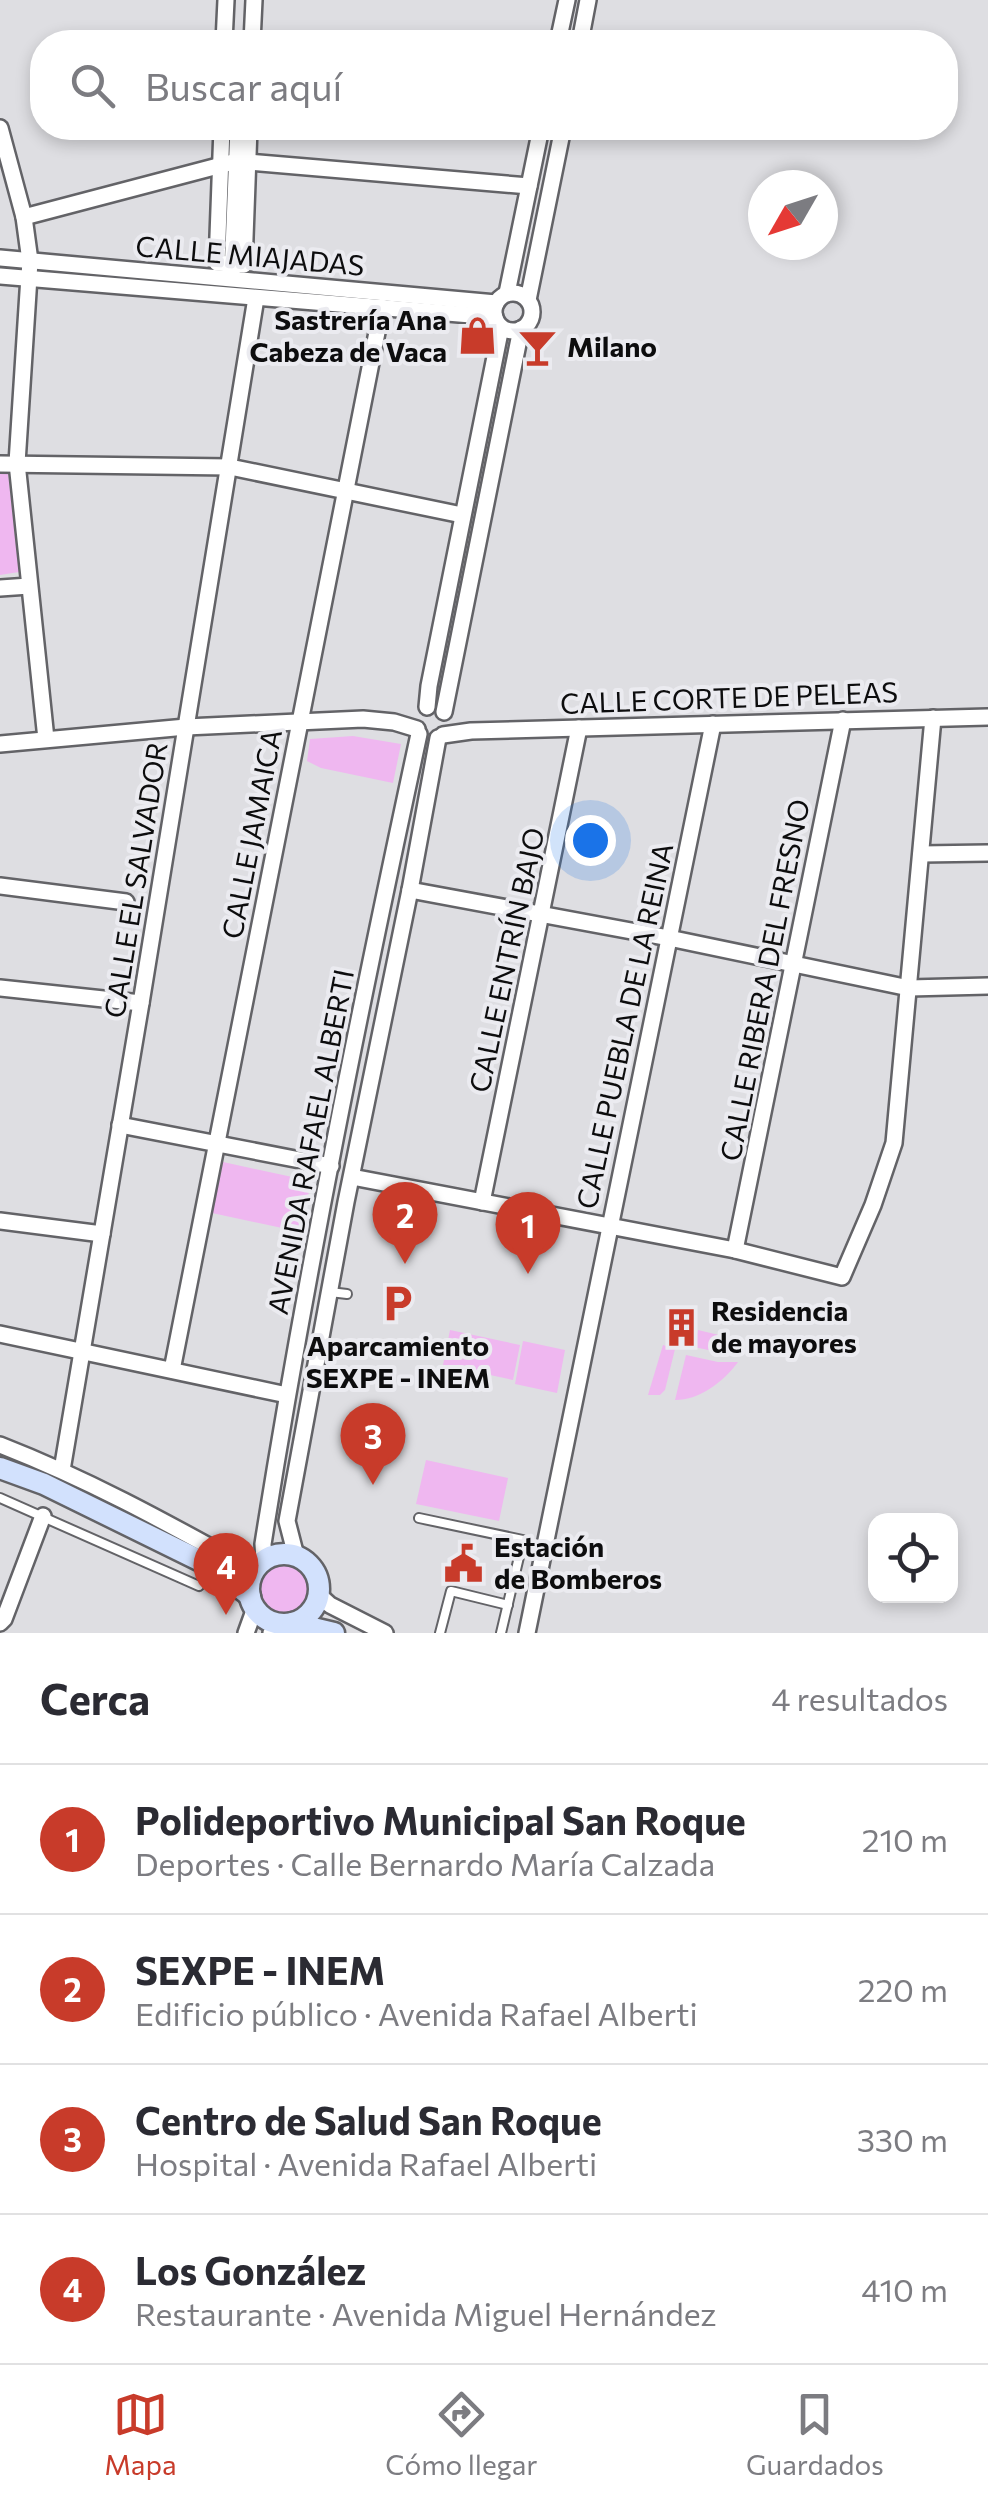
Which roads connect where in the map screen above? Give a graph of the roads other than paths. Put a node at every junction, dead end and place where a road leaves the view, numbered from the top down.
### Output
1 (226, 0) edge
2 (243, 0) edge
3 (254, 0) edge
4 (566, 0) edge
5 (588, 0) edge
6 (225, 30) edge
7 (245, 30) edge
8 (248, 30) edge
9 (560, 30) edge
10 (582, 30) edge
11 (0, 128) edge
12 (222, 140) edge
13 (238, 140) edge
14 (249, 140) edge
15 (538, 140) edge
16 (560, 140) edge
17 (237, 160) junction
18 (529, 186) junction
19 (24, 216) junction
20 (0, 258) edge
21 (30, 269) junction
22 (0, 276) edge
23 (232, 278) junction
24 (256, 298) junction
25 (528, 300) junction
26 (382, 307) junction
27 (500, 310) junction
28 (522, 329) junction
29 (8, 464) edge
30 (230, 467) junction
31 (346, 492) junction
32 (462, 515) junction
33 (30, 586) junction
34 (0, 588) edge
35 (424, 709) junction
36 (446, 715) junction
37 (988, 716) edge
38 (933, 718) junction
39 (843, 720) junction
40 (300, 722) junction
41 (394, 722) junction
42 (713, 724) junction
43 (186, 728) junction
44 (579, 728) junction
45 (471, 731) junction
46 (418, 732) junction
47 (440, 736) junction
48 (46, 740) junction
49 (0, 744) edge
50 (988, 852) edge
51 (920, 854) junction
52 (0, 886) edge
53 (410, 890) junction
54 (126, 902) dead end
55 (542, 914) junction
56 (669, 938) junction
57 (793, 964) junction
58 (988, 986) edge
59 (0, 988) edge
60 (909, 988) junction
61 (141, 1003) junction
62 (120, 1125) junction
63 (216, 1144) junction
64 (331, 1166) junction
65 (352, 1177) junction
66 (482, 1202) junction
67 (0, 1221) edge
68 (610, 1227) junction
69 (102, 1234) junction
70 (735, 1250) junction
71 (0, 1334) edge
72 (82, 1352) junction
73 (172, 1370) junction
74 (287, 1395) junction
75 (0, 1445) edge
76 (3, 1469) edge
77 (62, 1470) junction
78 (0, 1496) edge
79 (128, 1514) junction
80 (43, 1516) junction
81 (420, 1518) dead end
82 (296, 1556) junction
83 (258, 1566) junction
84 (213, 1567) junction
85 (316, 1601) junction
86 (252, 1602) junction
87 (508, 1605) junction
88 (1, 1620) edge
89 (280, 1627) edge
90 (246, 1633) edge
91 (336, 1633) edge
92 (385, 1633) edge
93 (440, 1633) edge
94 (501, 1633) edge
95 (528, 1633) edge

1 - 6 street
2 - 7 street
3 - 8 street
4 - 9 street
5 - 10 street
11 - 19 street
12 - 14 street
13 - 17 street
15 - 18 street
16 - 25 street
17 - 18 street
17 - 19 street
17 - 23 street
18 - 27 street
19 - 21 street
20 - 21 street, CALLE MIAJADAS
21 - 22 street, CALLE MIAJADAS
21 - 23 street, CALLE MIAJADAS
21 - 24 street, CALLE MIAJADAS
21 - 29 street
23 - 27 street, CALLE MIAJADAS
24 - 26 street, CALLE MIAJADAS
24 - 30 street, CALLE EL SALVADOR
25 - 27 street
25 - 28 street
26 - 27 street, CALLE MIAJADAS
26 - 31 street, CALLE JAMAICA
27 - 28 street
27 - 32 street
28 - 36 street
29 - 30 street
29 - 33 street
30 - 31 street
30 - 43 street, CALLE EL SALVADOR
31 - 32 street
31 - 40 street, CALLE JAMAICA
32 - 35 street
33 - 34 street
33 - 48 street
35 - 36 street
35 - 41 street
35 - 46 street
36 - 45 street
36 - 47 street
37 - 38 street, CALLE CORTE DE PELEAS
38 - 39 street, CALLE CORTE DE PELEAS
38 - 51 street
39 - 42 street, CALLE CORTE DE PELEAS
39 - 57 street, CALLE RIBERA DEL FRESNO
40 - 41 street
40 - 43 street
40 - 63 street, CALLE JAMAICA
41 - 46 street
42 - 44 street, CALLE CORTE DE PELEAS
42 - 56 street, CALLE PUEBLA DE LA REINA
43 - 48 street
43 - 61 street, CALLE EL SALVADOR
44 - 45 street, CALLE CORTE DE PELEAS
44 - 55 street, CALLE ENTRÍN BAJO
45 - 47 street, CALLE CORTE DE PELEAS
46 - 47 street
46 - 64 street, AVENIDA RAFAEL ALBERTI
47 - 53 street, AVENIDA RAFAEL ALBERTI
48 - 49 street
50 - 51 street
51 - 60 street
52 - 54 street
53 - 55 street
53 - 65 street, AVENIDA RAFAEL ALBERTI
55 - 56 street
55 - 66 street, CALLE ENTRÍN BAJO
56 - 57 street
56 - 68 street, CALLE PUEBLA DE LA REINA
57 - 60 street
57 - 70 street, CALLE RIBERA DEL FRESNO
58 - 60 street
59 - 61 street
60 - 70 street
61 - 62 street, CALLE EL SALVADOR
62 - 63 street
62 - 69 street, CALLE EL SALVADOR
63 - 64 street
63 - 73 street, CALLE JAMAICA
64 - 74 street, AVENIDA RAFAEL ALBERTI
65 - 66 street
65 - 82 street, AVENIDA RAFAEL ALBERTI
66 - 68 street
67 - 69 street
68 - 70 street
68 - 95 street, CALLE PUEBLA DE LA REINA
69 - 72 street, CALLE EL SALVADOR
71 - 72 street
72 - 73 street
72 - 77 street, CALLE EL SALVADOR
73 - 74 street
74 - 83 street, AVENIDA RAFAEL ALBERTI
75 - 77 street
76 - 78 lane
76 - 79 street
77 - 79 street
78 - 80 lane
79 - 83 street
79 - 84 street
80 - 84 lane
80 - 88 street
81 - 87 lane
82 - 83 street
82 - 85 street
83 - 84 street
83 - 86 street
84 - 86 street
85 - 89 street
85 - 91 street
85 - 92 street
86 - 89 street
86 - 90 street
87 - 93 lane
87 - 94 lane
89 - 91 street

